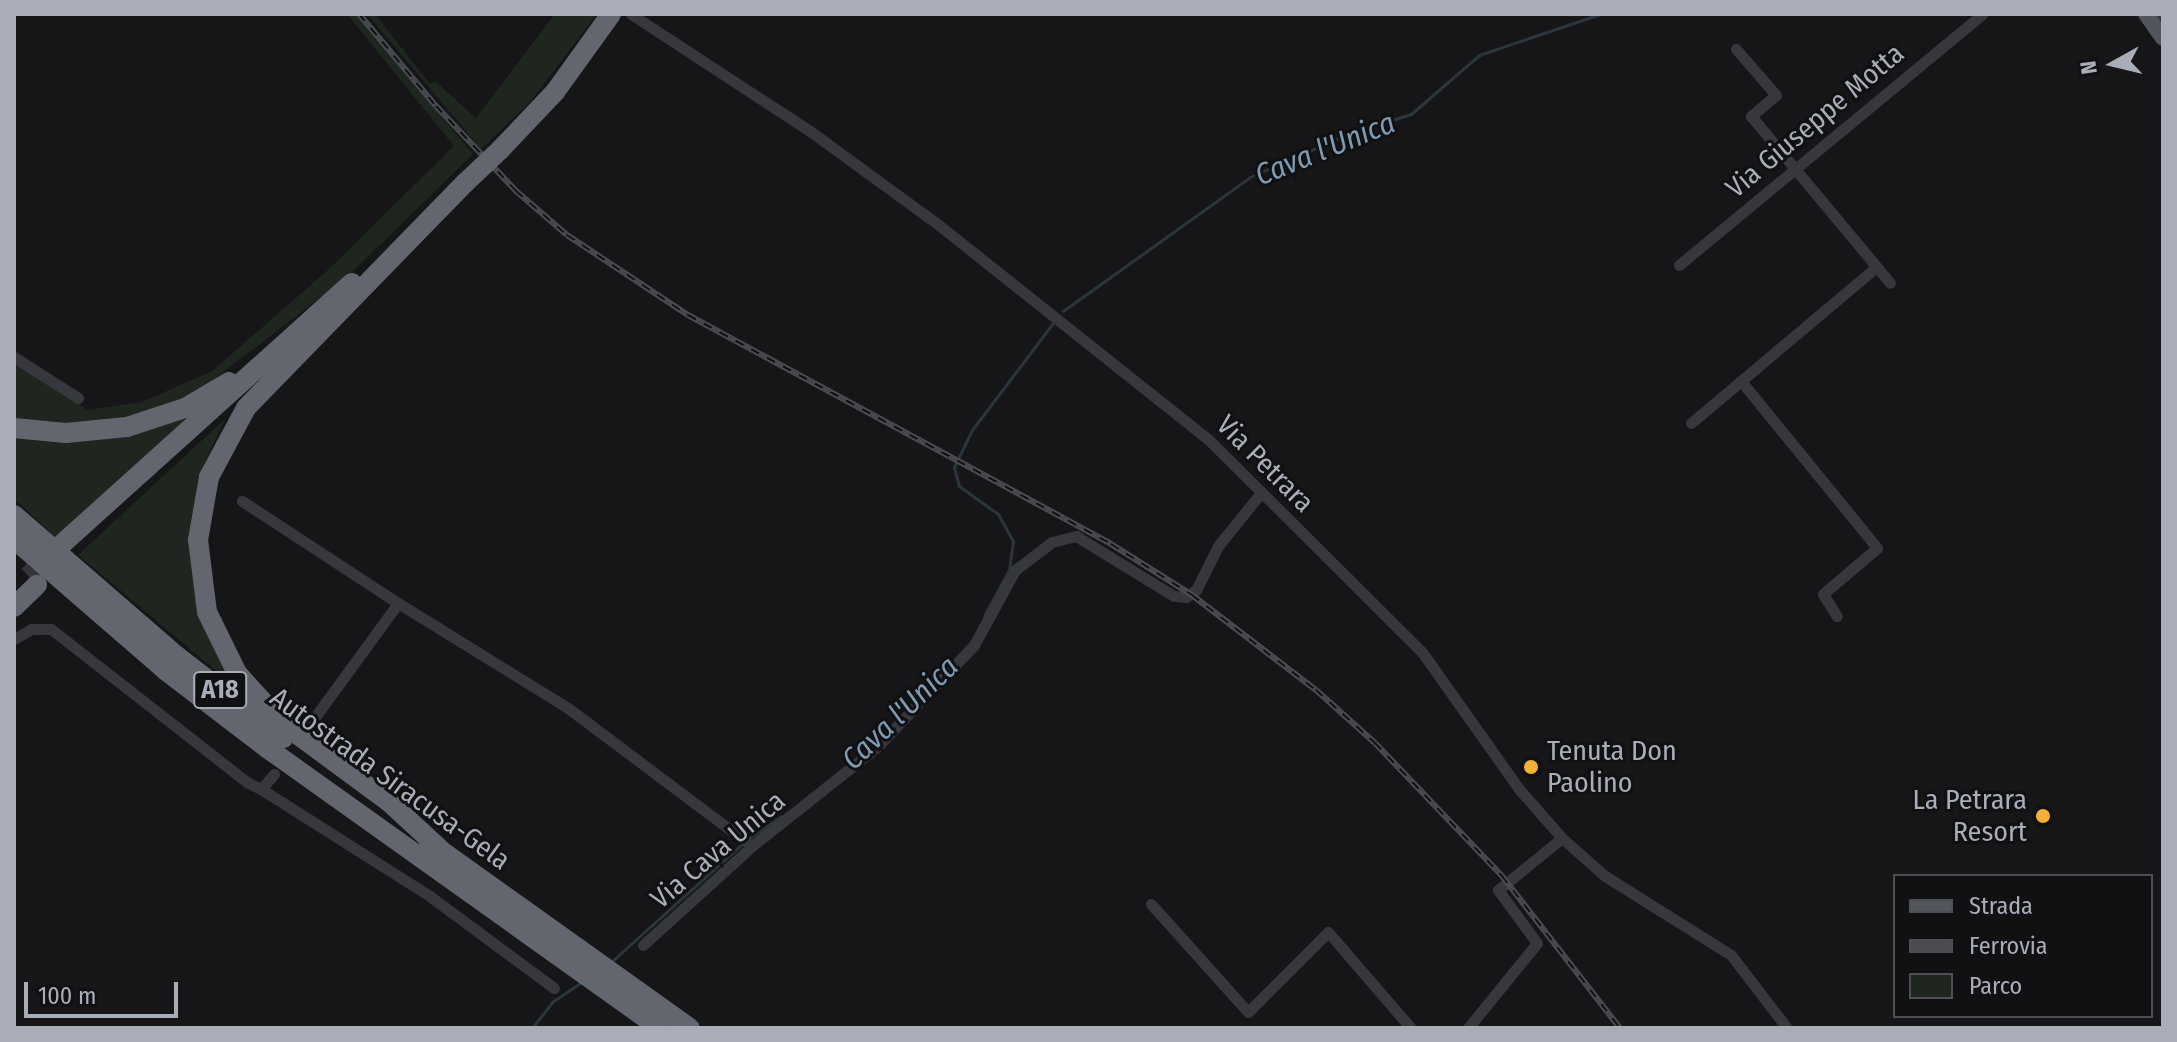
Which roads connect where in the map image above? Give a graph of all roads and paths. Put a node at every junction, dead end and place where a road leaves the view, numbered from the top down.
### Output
1 (611, 14) edge
2 (631, 14) edge
3 (1982, 14) edge
4 (2146, 14) edge
5 (649, 19) edge
6 (2163, 30) edge
7 (2163, 38) edge
8 (1736, 49) dead end
9 (1794, 168) junction
10 (394, 251) junction
11 (1679, 265) dead end
12 (1876, 267) junction
13 (1890, 283) dead end
14 (355, 291) junction
15 (324, 309) junction
16 (14, 357) edge
17 (1741, 381) junction
18 (78, 398) dead end
19 (1691, 423) dead end
20 (14, 428) edge
21 (1260, 494) junction
22 (242, 501) dead end
23 (14, 515) edge
24 (14, 539) edge
25 (14, 554) edge
26 (26, 584) tunnel mouth
27 (398, 603) junction
28 (14, 607) edge
29 (1837, 616) dead end
30 (14, 639) edge
31 (307, 728) dead end
32 (274, 774) dead end
33 (261, 789) junction
34 (343, 802) junction
35 (1562, 838) junction
36 (752, 846) junction
37 (440, 849) junction
38 (1151, 904) dead end
39 (643, 945) dead end
40 (584, 964) junction
41 (607, 980) junction
42 (554, 988) dead end
43 (659, 1028) edge
44 (690, 1028) edge
45 (1411, 1028) edge
46 (1468, 1028) edge
47 (1787, 1028) edge

1 - 10 highway, bridge
2 - 5 street, Via Petrara
3 - 9 street, Via Giuseppe Motta
4 - 6 main road
4 - 7 main road
5 - 21 street, Via Petrara
8 - 9 street
9 - 11 street, Via Giuseppe Motta
9 - 12 street
10 - 14 highway
10 - 15 highway
12 - 13 street
12 - 17 street
14 - 15 highway
14 - 37 highway
15 - 20 highway
16 - 18 street
17 - 19 street
17 - 29 street
21 - 35 street, Via Petrara
21 - 36 street, Via Cava Unica
22 - 27 street
23 - 37 highway, Autostrada Siracusa-Gela / A18
24 - 34 highway, Autostrada Siracusa-Gela / A18
25 - 34 highway
26 - 28 highway
27 - 31 street
27 - 36 street
30 - 33 street
32 - 33 street
33 - 42 street
34 - 40 highway, Autostrada Siracusa-Gela / A18
35 - 46 street
35 - 47 street, Via Petrara
36 - 39 street, Via Cava Unica
37 - 40 highway, Autostrada Siracusa-Gela / A18
38 - 45 street
40 - 41 highway
41 - 43 highway
41 - 44 highway

